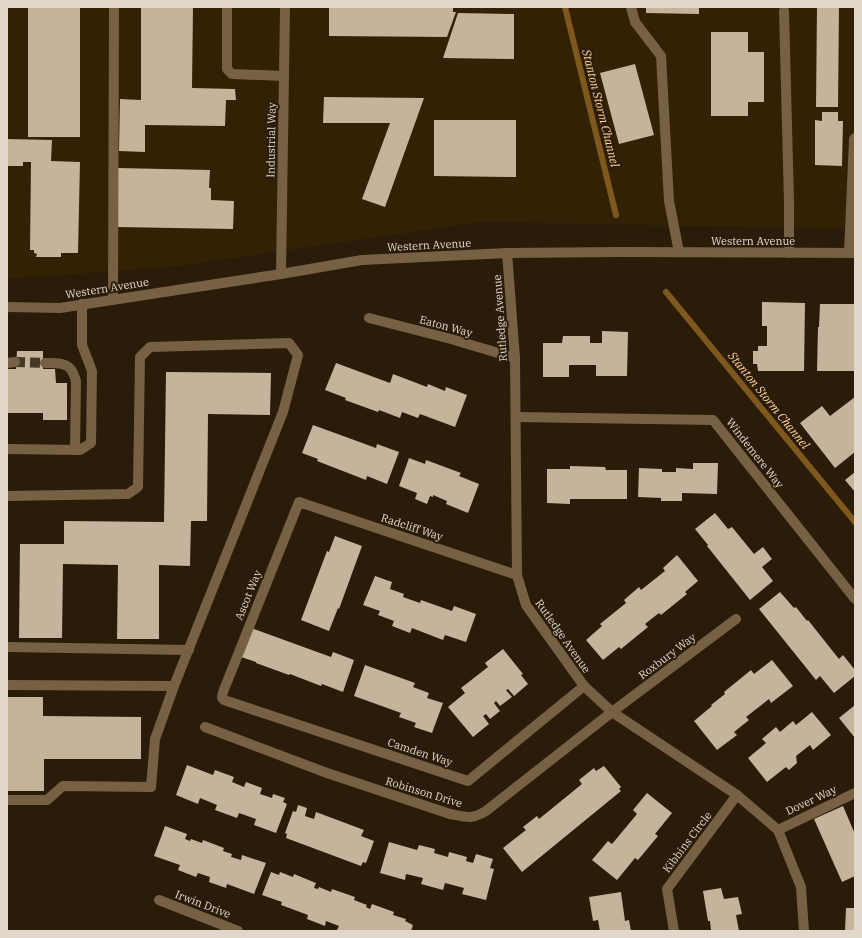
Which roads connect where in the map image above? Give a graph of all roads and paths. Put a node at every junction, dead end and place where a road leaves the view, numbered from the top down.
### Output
1 (114, 7) edge
2 (227, 7) edge
3 (285, 7) edge
4 (631, 7) edge
5 (784, 11) dead end
6 (284, 76) junction
7 (855, 138) edge
8 (678, 252) junction
9 (507, 253) junction
10 (789, 253) junction
11 (852, 253) edge
12 (281, 274) junction
13 (113, 300) junction
14 (82, 304) junction
15 (7, 307) edge
16 (369, 318) dead end
17 (516, 358) junction
18 (45, 363) tunnel mouth
19 (516, 417) junction
20 (7, 449) edge
21 (75, 450) junction
22 (7, 496) edge
23 (299, 502) joint
24 (518, 575) junction
25 (855, 599) edge
26 (736, 619) dead end
27 (7, 647) edge
28 (189, 650) junction
29 (7, 685) edge
30 (174, 686) junction
31 (584, 686) junction
32 (222, 698) joint
33 (612, 712) junction
34 (205, 727) dead end
35 (855, 793) edge
36 (737, 795) junction
37 (7, 800) edge
38 (778, 830) junction
39 (159, 900) dead end
40 (238, 931) edge
41 (674, 931) edge
42 (804, 931) edge

1 - 13 street
2 - 6 street
3 - 6 street, Industrial Way
4 - 8 street
5 - 10 street
6 - 12 street, Industrial Way
7 - 11 street
8 - 9 street, Western Avenue
8 - 10 street, Western Avenue
9 - 12 street, Western Avenue
9 - 17 street, Rutledge Avenue
10 - 11 street, Western Avenue
12 - 13 street, Western Avenue
13 - 14 street, Western Avenue
14 - 15 street, Western Avenue
14 - 21 street
16 - 17 street, Eaton Way
17 - 19 street, Rutledge Avenue
18 - 21 street
19 - 24 street, Rutledge Avenue
19 - 25 street, Windemere Way
20 - 21 street
22 - 28 street
23 - 24 street, Radcliff Way
23 - 32 street, Ascot Way
24 - 31 street, Rutledge Avenue
26 - 33 street, Roxbury Way
27 - 28 street
28 - 30 street
29 - 30 street
30 - 37 street
31 - 32 street, Camden Way
31 - 33 street, Rutledge Avenue
33 - 34 street, Robinson Drive
33 - 36 street, Rutledge Avenue
35 - 38 street, Dover Way
36 - 38 street, Rutledge Avenue
36 - 41 street, Kibbins Circle
38 - 42 street, Rutledge Avenue
39 - 40 street, Irwin Drive

